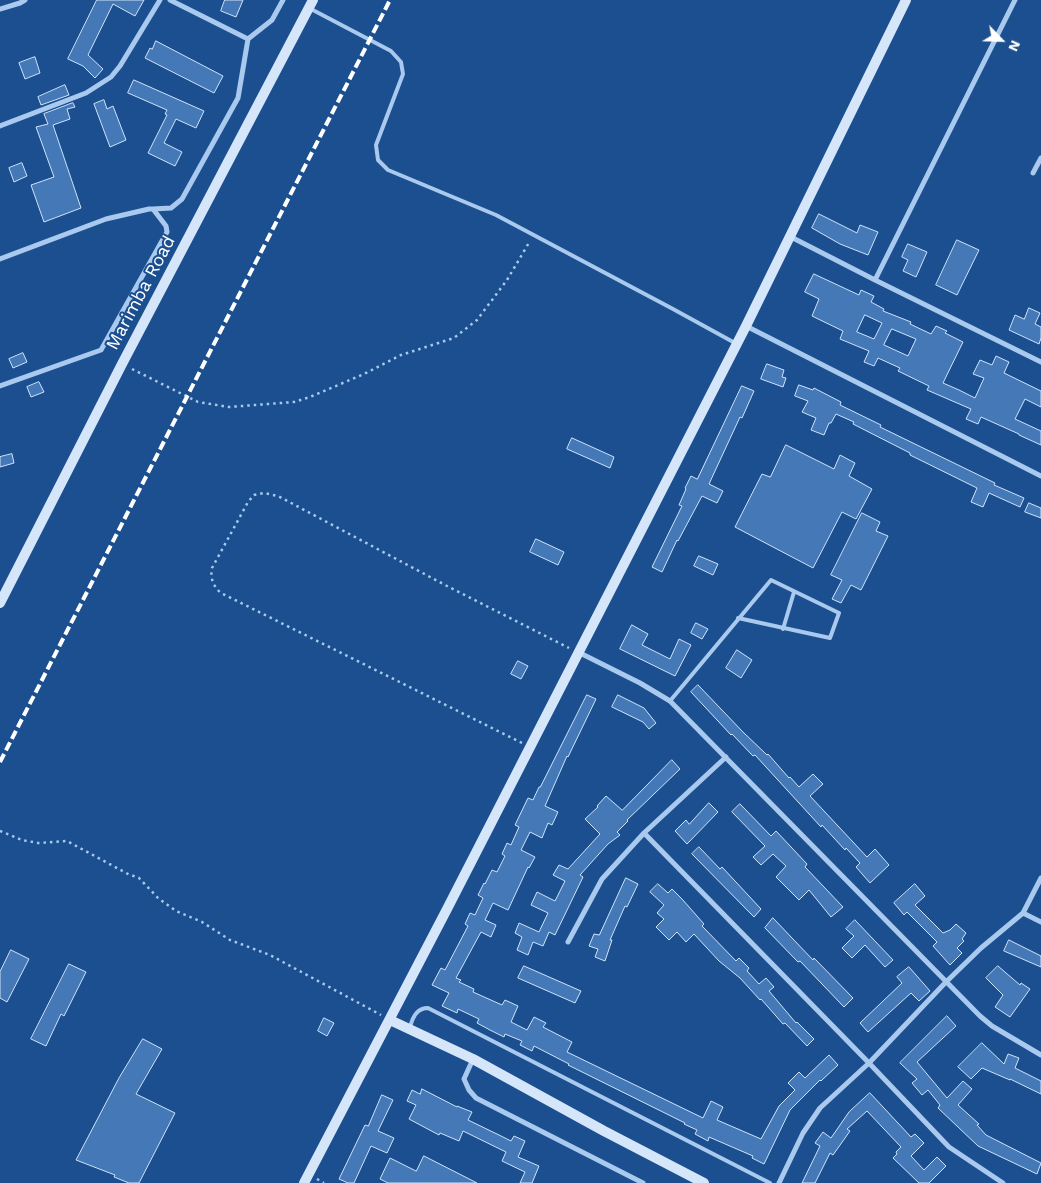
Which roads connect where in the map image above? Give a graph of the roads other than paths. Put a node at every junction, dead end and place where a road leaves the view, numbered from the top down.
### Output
1 (24, 0) edge
2 (160, 0) edge
3 (170, 0) edge
4 (283, 0) edge
5 (906, 0) edge
6 (1015, 0) edge
7 (311, 4) edge
8 (0, 8) edge
9 (248, 39) junction
10 (0, 126) edge
11 (1041, 158) edge
12 (1033, 173) dead end
13 (153, 209) junction
14 (789, 236) junction
15 (0, 259) edge
16 (875, 280) junction
17 (746, 326) junction
18 (737, 344) junction
19 (1041, 362) edge
20 (0, 386) edge
21 (1041, 476) edge
22 (794, 592) junction
23 (0, 603) edge
24 (738, 618) junction
25 (783, 628) junction
26 (578, 652) junction
27 (670, 701) junction
28 (726, 757) junction
29 (644, 833) junction
30 (1041, 878) edge
31 (1023, 913) junction
32 (1041, 922) edge
33 (568, 942) dead end
34 (946, 983) junction
35 (390, 1020) junction
36 (410, 1028) junction
37 (1041, 1055) edge
38 (473, 1059) junction
39 (870, 1062) junction
40 (304, 1183) edge
41 (643, 1183) edge
42 (704, 1183) edge
43 (770, 1183) edge
44 (779, 1183) edge
45 (1003, 1183) edge

1 - 8 street
2 - 10 street
3 - 9 street
4 - 9 street
5 - 14 street
6 - 16 street
7 - 18 lane
7 - 23 street, Marimba Road
9 - 13 street
11 - 12 street
13 - 15 street
13 - 20 street
14 - 16 street
14 - 17 street
16 - 19 street
17 - 18 street
17 - 21 street
18 - 26 street
22 - 24 lane
22 - 25 lane
22 - 25 lane
24 - 25 lane
24 - 27 lane
26 - 27 street
26 - 35 street
27 - 28 street
28 - 29 street
28 - 34 street
29 - 33 street
29 - 39 street
30 - 31 street
31 - 32 street
31 - 34 street
34 - 37 street
34 - 39 street
35 - 36 street
35 - 40 street
36 - 38 street
36 - 43 lane
38 - 41 street
38 - 42 street
39 - 44 street
39 - 45 street

